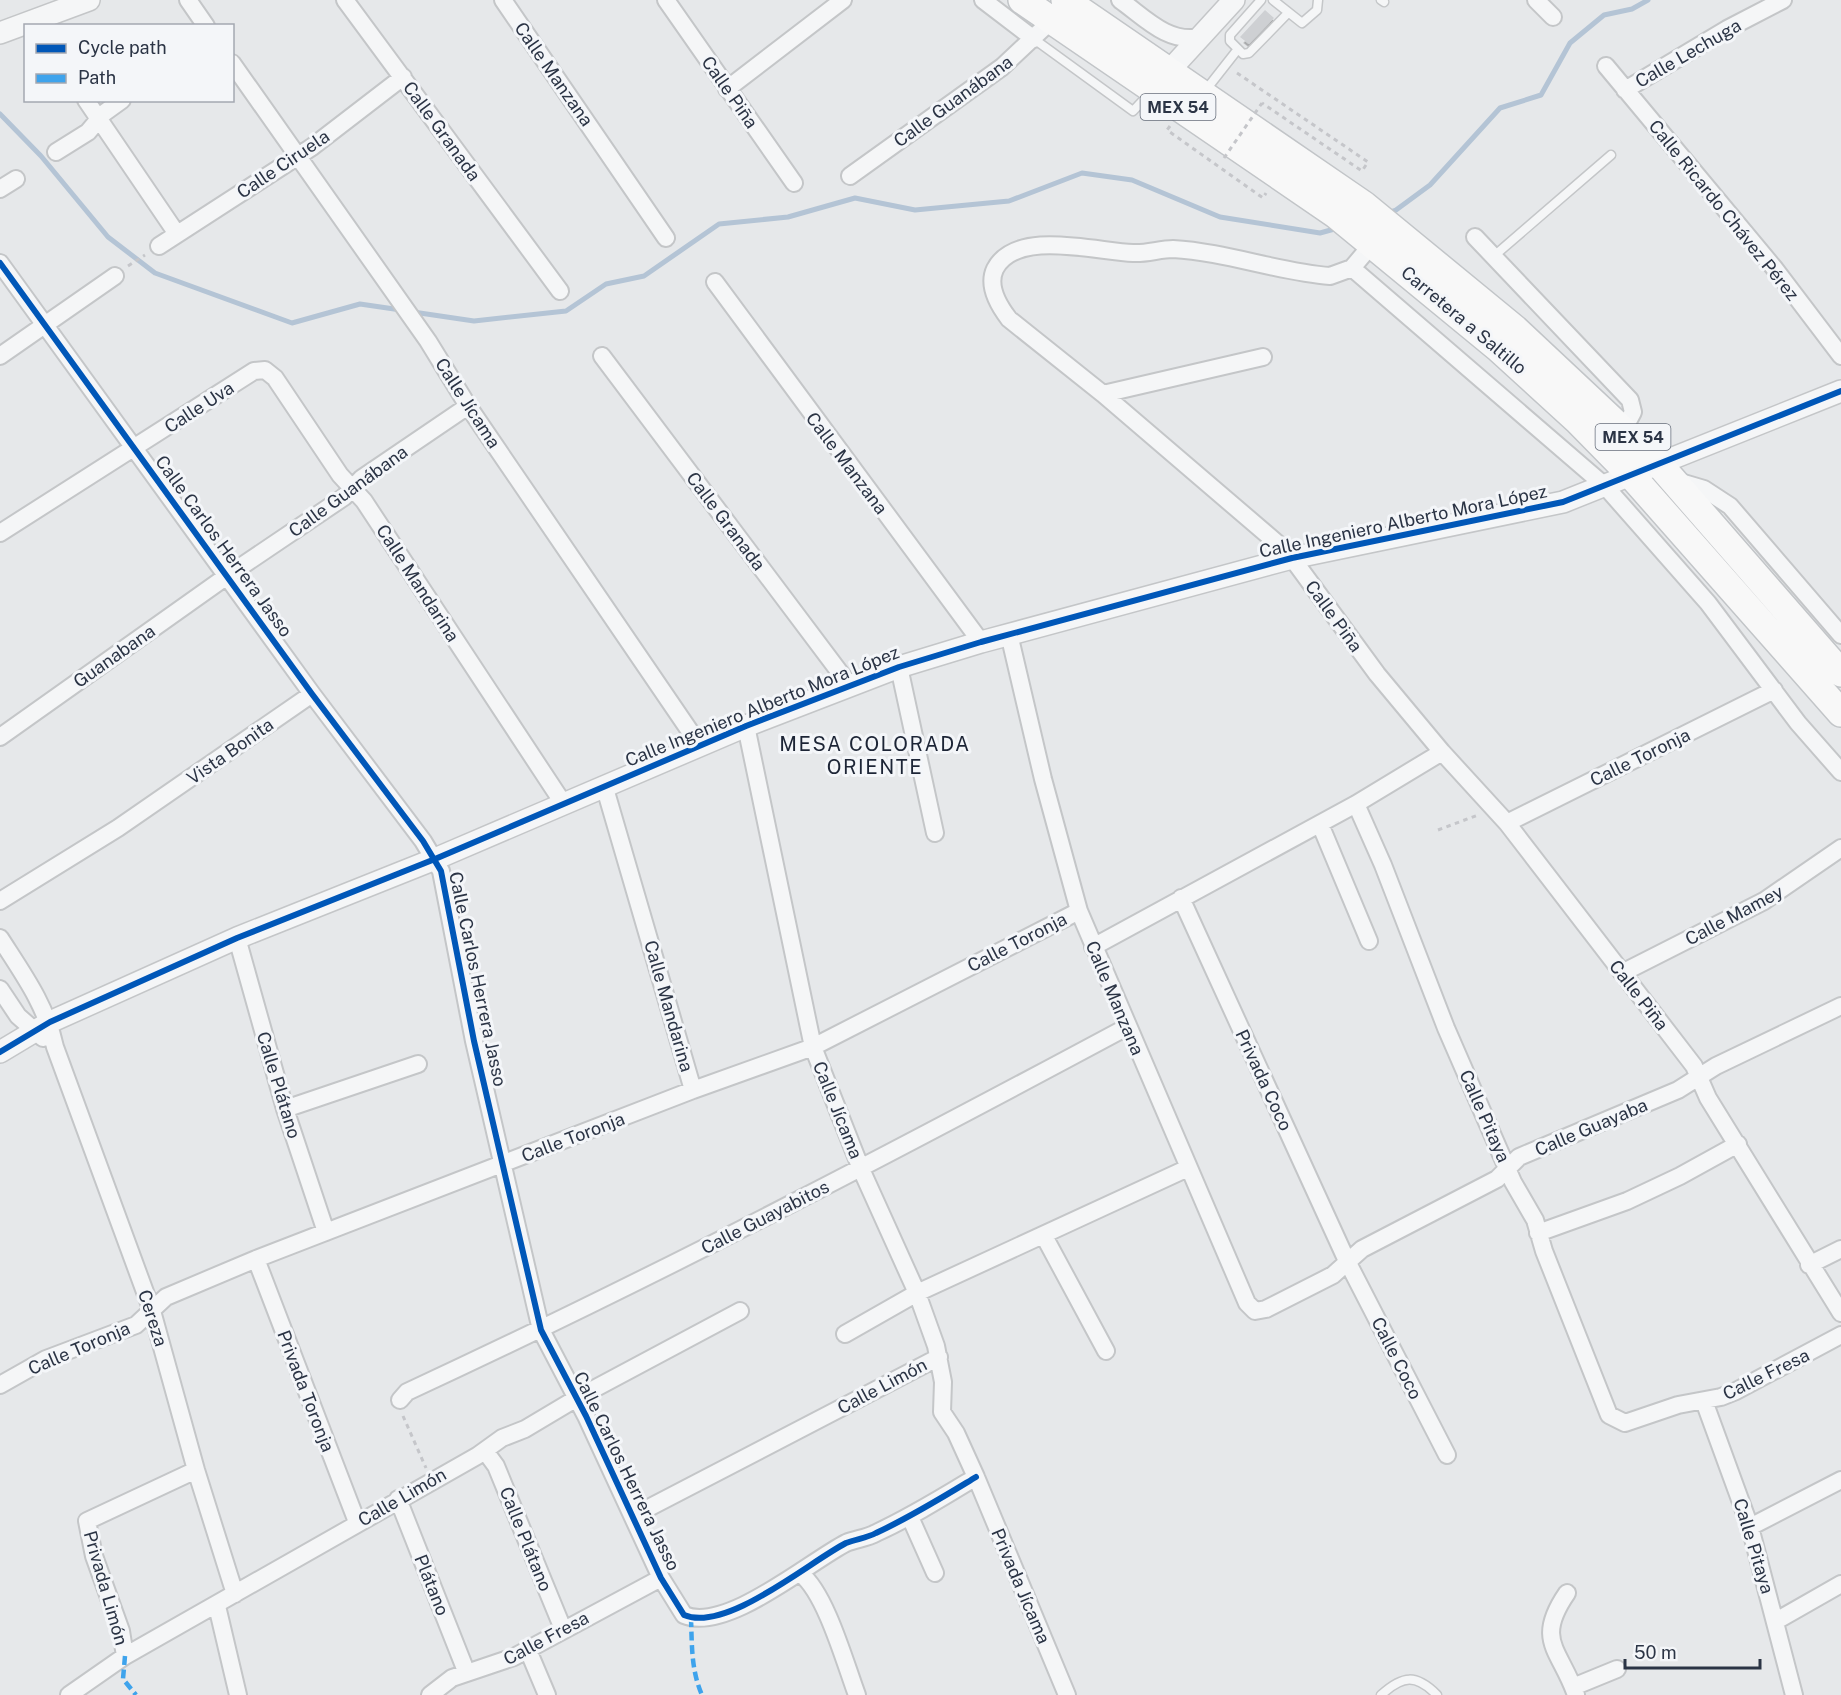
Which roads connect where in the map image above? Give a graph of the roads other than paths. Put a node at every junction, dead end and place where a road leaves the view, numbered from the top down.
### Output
1 (89, 0) edge
2 (188, 0) edge
3 (345, 0) edge
4 (503, 0) edge
5 (666, 0) edge
6 (843, 0) edge
7 (983, 0) edge
8 (1022, 0) edge
9 (1120, 0) edge
10 (1234, 0) edge
11 (1261, 0) edge
12 (1273, 0) edge
13 (1318, 0) edge
14 (1536, 0) edge
15 (1783, 0) edge
16 (1288, 13) junction
17 (1553, 17) dead end
18 (1050, 20) edge
19 (31, 23) edge
20 (205, 24) edge
21 (24, 25) edge
22 (0, 33) edge
23 (1200, 37) junction
24 (1238, 49) junction
25 (234, 66) edge
26 (1606, 66) dead end
27 (404, 77) junction
28 (1162, 80) junction
29 (727, 89) junction
30 (1625, 90) junction
31 (1203, 93) junction
32 (87, 102) edge
33 (120, 102) edge
34 (100, 119) junction
35 (56, 152) dead end
36 (1611, 155) dead end
37 (296, 156) junction
38 (850, 176) dead end
39 (16, 179) dead end
40 (794, 183) dead end
41 (0, 189) edge
42 (177, 234) junction
43 (1376, 235) junction
44 (1475, 237) dead end
45 (666, 238) dead end
46 (159, 246) dead end
47 (1494, 256) junction
48 (0, 263) edge
49 (1352, 268) junction
50 (115, 276) dead end
51 (715, 282) dead end
52 (560, 291) dead end
53 (45, 326) junction
54 (0, 356) edge
55 (602, 356) dead end
56 (1841, 356) edge
57 (1263, 357) dead end
58 (265, 370) joint
59 (1841, 390) edge
60 (1104, 394) junction
61 (468, 406) junction
62 (1624, 429) junction
63 (134, 448) junction
64 (1666, 471) junction
65 (1631, 475) junction
66 (1605, 486) junction
67 (353, 488) junction
68 (0, 533) edge
69 (1292, 558) junction
70 (227, 576) junction
71 (1009, 634) junction
72 (1841, 635) edge
73 (981, 642) junction
74 (899, 666) junction
75 (1841, 672) edge
76 (849, 686) junction
77 (1774, 690) junction
78 (312, 694) junction
79 (1841, 713) edge
80 (746, 726) junction
81 (0, 737) edge
82 (700, 746) junction
83 (1442, 752) junction
84 (1841, 772) edge
85 (604, 785) junction
86 (562, 803) junction
87 (1356, 804) junction
88 (1507, 823) junction
89 (1320, 824) junction
90 (935, 833) dead end
91 (1841, 848) edge
92 (435, 859) junction
93 (1181, 898) junction
94 (0, 901) edge
95 (1079, 910) junction
96 (237, 938) junction
97 (0, 939) edge
98 (1369, 941) dead end
99 (1093, 947) junction
100 (1622, 974) junction
101 (0, 989) edge
102 (1841, 1006) edge
103 (41, 1026) junction
104 (1127, 1027) junction
105 (813, 1047) junction
106 (0, 1052) edge
107 (418, 1064) dead end
108 (1700, 1076) junction
109 (693, 1090) junction
110 (285, 1109) junction
111 (1738, 1143) junction
112 (503, 1164) junction
113 (1188, 1168) junction
114 (861, 1169) junction
115 (1508, 1169) junction
116 (326, 1232) junction
117 (1539, 1233) junction
118 (1044, 1236) junction
119 (1841, 1249) edge
120 (256, 1259) junction
121 (1347, 1261) junction
122 (1809, 1265) junction
123 (917, 1293) junction
124 (152, 1311) junction
125 (740, 1311) dead end
126 (1255, 1311) joint
127 (1841, 1313) edge
128 (541, 1330) junction
129 (845, 1334) dead end
130 (1841, 1335) edge
131 (1106, 1351) dead end
132 (939, 1357) junction
133 (0, 1385) edge
134 (577, 1398) junction
135 (400, 1400) road end
136 (1704, 1401) junction
137 (1619, 1422) joint
138 (484, 1451) junction
139 (1447, 1455) dead end
140 (196, 1470) junction
141 (976, 1477) junction
142 (1841, 1480) edge
143 (398, 1499) junction
144 (633, 1516) junction
145 (910, 1517) junction
146 (357, 1522) junction
147 (1750, 1527) junction
148 (935, 1573) dead end
149 (801, 1574) junction
150 (661, 1578) junction
151 (1841, 1584) edge
152 (1567, 1593) dead end
153 (235, 1594) junction
154 (217, 1606) junction
155 (1776, 1621) junction
156 (563, 1629) junction
157 (528, 1650) junction
158 (125, 1656) junction
159 (1617, 1669) dead end
160 (466, 1671) junction
161 (1575, 1691) edge
162 (69, 1695) edge
163 (238, 1695) edge
164 (430, 1695) edge
165 (547, 1695) edge
166 (857, 1695) edge
167 (1067, 1695) edge
168 (1381, 1695) edge
169 (1437, 1695) edge
170 (1794, 1695) edge

1 - 19 street
2 - 20 street
3 - 27 street, Calle Granada
4 - 45 street, Calle Manzana
5 - 29 street, Calle Piña
6 - 29 street
7 - 18 street
8 - 18 main road, Carretera a Saltillo / MEX 54
9 - 23 street
10 - 23 street
11 - 24 lane
12 - 16 lane
13 - 16 lane
14 - 17 street
15 - 30 street, Calle Lechuga
16 - 24 lane
18 - 28 main road, Carretera a Saltillo / MEX 54
18 - 28 lane
18 - 38 street, Calle Guanábana
21 - 22 street
23 - 28 street
24 - 31 lane
25 - 37 street, Calle Jícama
26 - 30 street, Calle Ricardo Chávez Pérez
27 - 37 street, Calle Ciruela
27 - 52 street, Calle Granada
28 - 31 main road, Carretera a Saltillo / MEX 54
28 - 43 main road, Carretera a Saltillo / MEX 54
29 - 40 street, Calle Piña
30 - 56 street, Calle Ricardo Chávez Pérez
31 - 43 main road, Carretera a Saltillo / MEX 54
32 - 34 street
33 - 34 street
34 - 35 street
34 - 42 street
36 - 47 lane
37 - 42 street, Calle Ciruela
37 - 61 street, Calle Jícama
39 - 41 street
42 - 46 street, Calle Ciruela
43 - 49 street
43 - 62 main road, Carretera a Saltillo / MEX 54
43 - 65 main road, Carretera a Saltillo / MEX 54
44 - 47 street
47 - 62 street
48 - 53 street, Calle Carlos Herrera Jasso
49 - 60 street, Calle Piña
49 - 66 street
50 - 53 street
51 - 73 street, Calle Manzana
53 - 54 street
53 - 63 street, Calle Carlos Herrera Jasso
55 - 76 street, Calle Granada
57 - 60 street
58 - 63 street, Calle Uva
58 - 67 street, Calle Mandarina
59 - 64 street, Calle Ingeniero Alberto Mora López
60 - 69 street, Calle Piña
61 - 67 street, Calle Guanábana
61 - 82 street, Calle Jícama
62 - 64 main road, Carretera a Saltillo / MEX 54
63 - 68 street, Calle Uva
63 - 70 street, Calle Carlos Herrera Jasso
64 - 65 street, Calle Ingeniero Alberto Mora López
64 - 72 street
64 - 75 main road, Carretera a Saltillo / MEX 54
65 - 66 street, Calle Ingeniero Alberto Mora López
65 - 79 main road, Carretera a Saltillo / MEX 54
66 - 69 street, Calle Ingeniero Alberto Mora López
66 - 77 street
67 - 70 street, Calle Guanábana
67 - 86 street, Calle Mandarina
69 - 71 street, Calle Ingeniero Alberto Mora López
69 - 83 street, Calle Piña
70 - 78 street, Calle Carlos Herrera Jasso
70 - 81 street, Guanabana
71 - 73 street, Calle Ingeniero Alberto Mora López
71 - 95 street, Calle Manzana
73 - 74 street, Calle Ingeniero Alberto Mora López
74 - 76 street, Calle Ingeniero Alberto Mora López
74 - 90 street
76 - 80 street, Calle Ingeniero Alberto Mora López
77 - 84 street
77 - 88 street, Calle Toronja
78 - 92 street, Calle Carlos Herrera Jasso
78 - 94 street, Vista Bonita
80 - 82 street, Calle Ingeniero Alberto Mora López
80 - 105 street, Calle Jícama
82 - 85 street, Calle Ingeniero Alberto Mora López
83 - 87 street
83 - 88 street, Calle Piña
85 - 86 street, Calle Ingeniero Alberto Mora López
85 - 109 street, Calle Mandarina
86 - 92 street, Calle Ingeniero Alberto Mora López
87 - 89 street
87 - 115 street, Calle Pitaya
88 - 100 street, Calle Piña
89 - 93 street
89 - 98 street
91 - 100 street, Calle Mamey
92 - 96 street, Calle Ingeniero Alberto Mora López
92 - 112 street, Calle Carlos Herrera Jasso
93 - 99 street
93 - 121 street, Privada Coco
95 - 99 street, Calle Manzana
95 - 105 street, Calle Toronja
96 - 103 street, Calle Ingeniero Alberto Mora López
96 - 110 street, Calle Plátano
97 - 103 street
99 - 104 street, Calle Manzana
100 - 108 street, Calle Piña
101 - 103 street, Cereza
102 - 108 street, Calle Guayaba
103 - 106 street, Calle Ingeniero Alberto Mora López
103 - 124 street, Cereza
104 - 113 street, Calle Manzana
104 - 114 street, Calle Guayabitos
105 - 109 street, Calle Toronja
105 - 114 street, Calle Jícama
107 - 110 street
108 - 111 street, Calle Piña
108 - 115 street, Calle Guayaba
109 - 112 street, Calle Toronja
110 - 116 street, Calle Plátano
111 - 117 street
111 - 122 street, Calle Piña
112 - 116 street, Calle Toronja
112 - 128 street, Calle Carlos Herrera Jasso
113 - 118 street
113 - 126 street, Calle Manzana
114 - 123 street, Calle Jícama
114 - 128 street, Calle Guayabitos
115 - 117 street, Calle Pitaya
115 - 121 street, Calle Guayaba
116 - 120 street, Calle Toronja
117 - 137 street, Calle Pitaya
118 - 123 street
118 - 131 street
119 - 122 street
120 - 124 street, Calle Toronja
120 - 146 street, Privada Toronja
121 - 126 street, Calle Guayaba
121 - 139 street, Calle Coco
122 - 127 street, Calle Piña
123 - 129 street
123 - 132 street, Calle Jícama
124 - 133 street, Calle Toronja
124 - 140 street, Cereza
125 - 134 street, Calle Limón
128 - 134 street, Calle Carlos Herrera Jasso
128 - 135 street, Calle Guayabitos
130 - 136 street, Calle Fresa
132 - 141 street, Calle Jícama
132 - 144 street, Calle Limón
134 - 138 street, Calle Limón
134 - 144 street, Calle Carlos Herrera Jasso
136 - 137 street, Calle Fresa
136 - 147 street, Calle Pitaya
138 - 143 street, Calle Limón
138 - 156 street, Calle Plátano
140 - 153 street, Cereza
140 - 158 street, Privada Limón
141 - 145 street
141 - 167 street, Privada Jícama
142 - 147 street
143 - 146 street, Calle Limón
143 - 160 street, Plátano
144 - 150 street, Calle Carlos Herrera Jasso
145 - 148 street
145 - 149 street
146 - 153 street, Calle Limón
147 - 155 street, Calle Pitaya
149 - 150 street, Calle Carlos Herrera Jasso
149 - 166 street
150 - 156 street, Calle Fresa
151 - 155 street
152 - 161 street
153 - 154 street, Calle Limón
154 - 158 street, Calle Limón
154 - 163 street
155 - 170 street, Calle Pitaya
156 - 157 street, Calle Fresa
157 - 160 street, Calle Fresa
157 - 165 street
158 - 162 street, Calle Limón
159 - 161 street
160 - 164 street, Calle Fresa
168 - 169 lane

